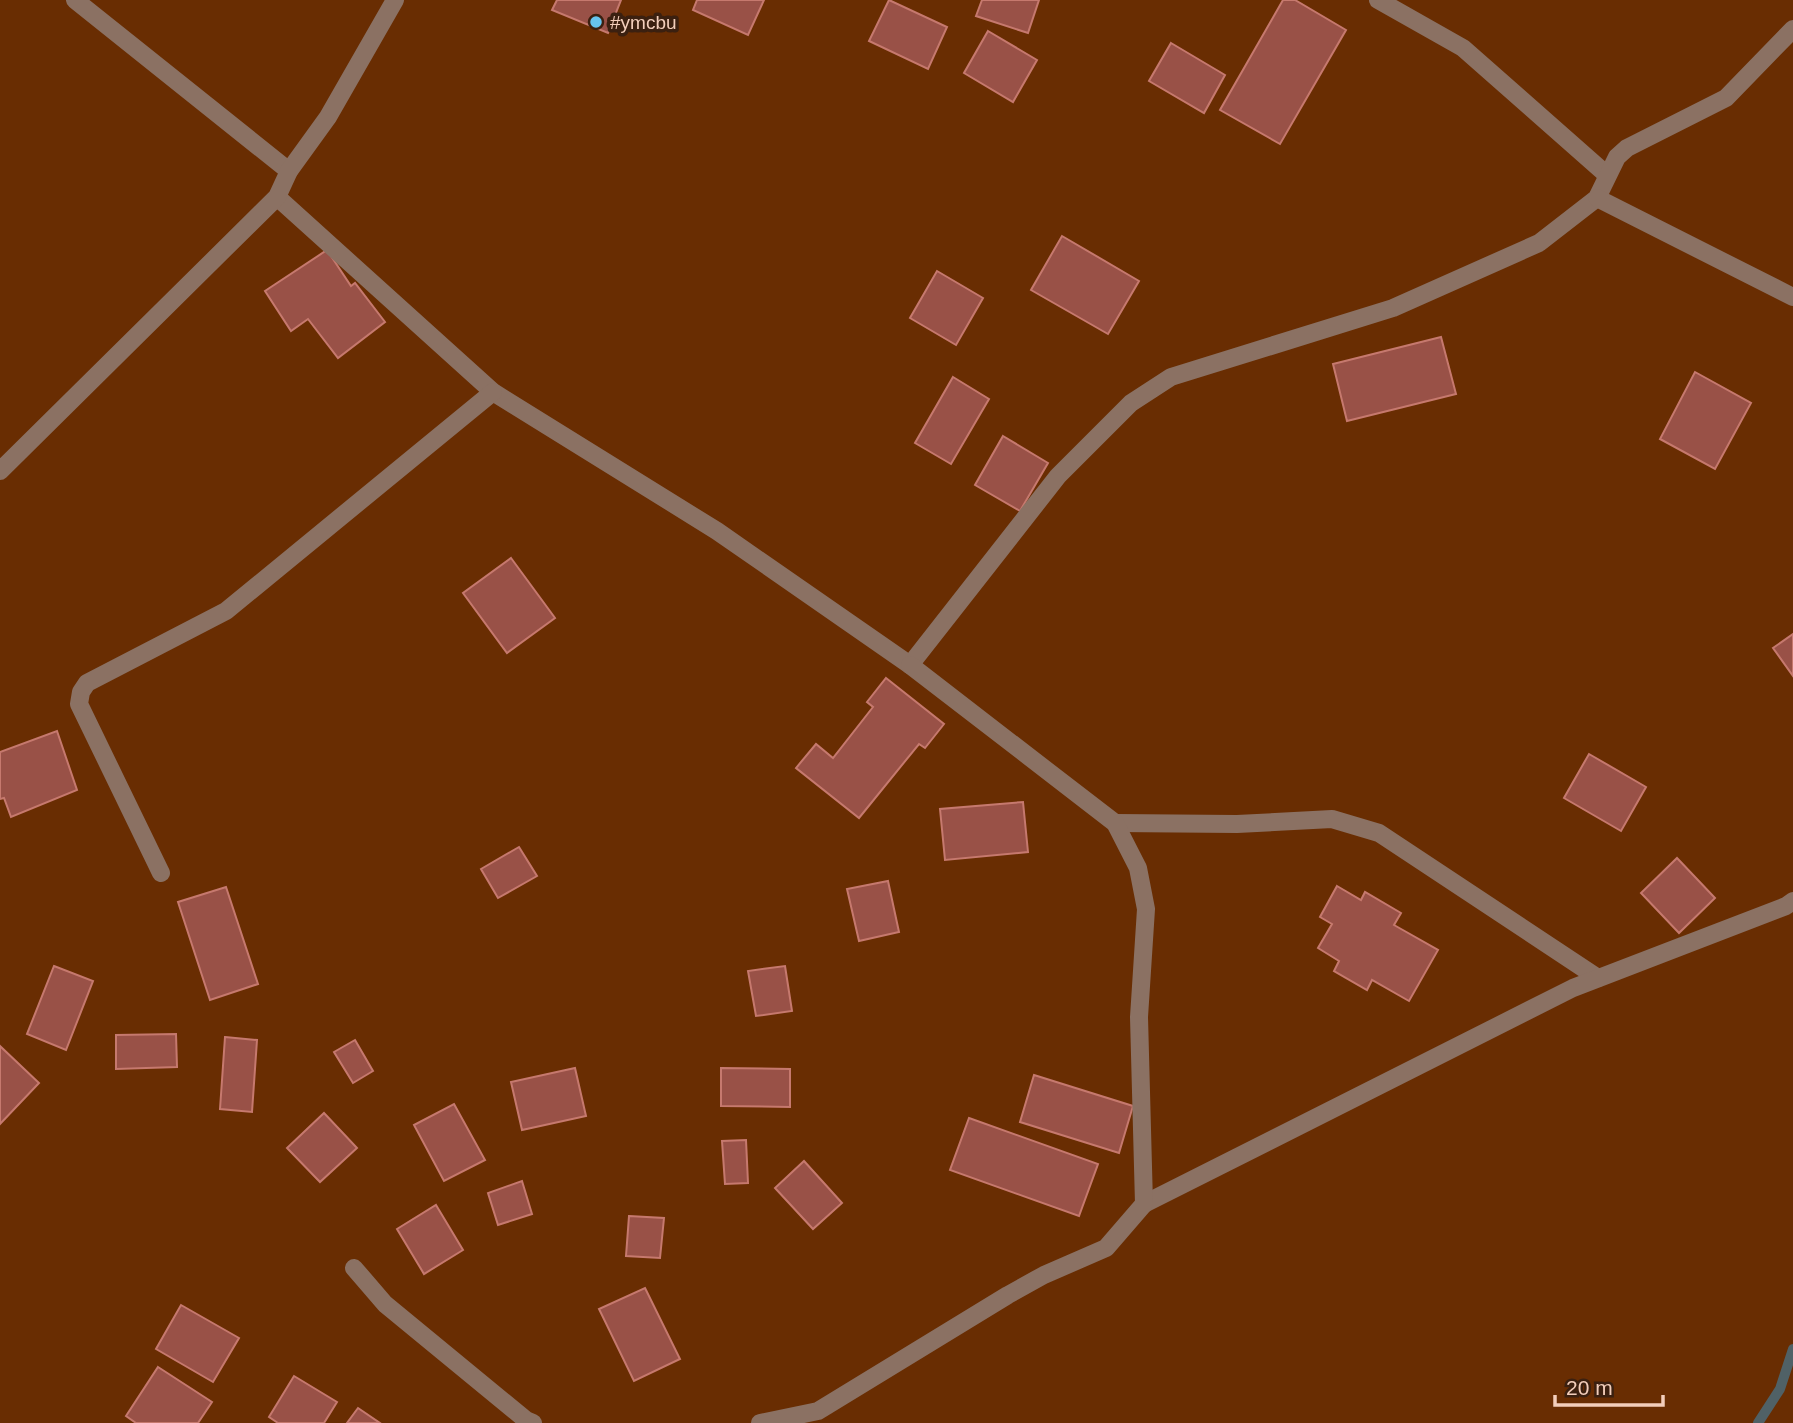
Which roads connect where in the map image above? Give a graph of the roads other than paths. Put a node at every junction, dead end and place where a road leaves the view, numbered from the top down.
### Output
1 (75, 0) edge
2 (395, 0) edge
3 (1378, 0) edge
4 (1793, 29) edge
5 (289, 171) junction
6 (1607, 176) junction
7 (277, 197) junction
8 (1597, 198) junction
9 (1793, 297) edge
10 (494, 392) junction
11 (0, 471) edge
12 (910, 665) junction
13 (1115, 822) junction
14 (161, 873) dead end
15 (1793, 901) edge
16 (1598, 978) junction
17 (1144, 1203) junction
18 (354, 1268) dead end
19 (533, 1423) edge
20 (760, 1423) edge

1 - 5 street
2 - 5 street
3 - 6 street
4 - 6 street
5 - 7 street
6 - 8 street
7 - 10 street
7 - 11 street
8 - 9 street
8 - 12 street
10 - 12 street
10 - 14 street
12 - 13 street
13 - 16 street
13 - 17 street
15 - 16 street
16 - 17 street
17 - 20 street
18 - 19 street

